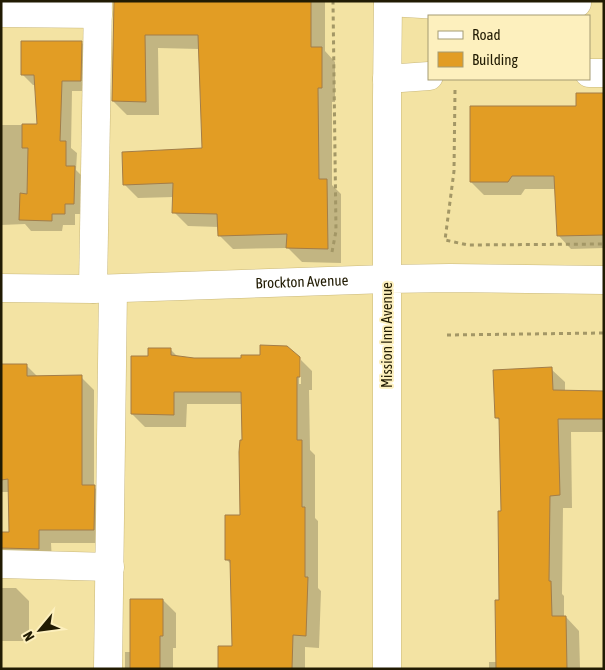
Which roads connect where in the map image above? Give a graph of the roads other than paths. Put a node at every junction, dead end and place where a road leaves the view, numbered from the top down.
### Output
1 (388, 1) edge
2 (577, 3) dead end
3 (98, 8) edge
4 (1, 13) edge
5 (590, 73) edge
6 (604, 73) edge
7 (428, 76) edge
8 (387, 79) junction
9 (387, 279) junction
10 (604, 280) edge
11 (1, 288) edge
12 (103, 289) junction
13 (1, 564) edge
14 (110, 567) junction
15 (108, 669) edge
16 (387, 669) edge

1 - 2 main road
1 - 8 main road, Mission Inn Avenue
3 - 4 main road
3 - 12 main road
5 - 6 main road
7 - 8 main road
8 - 9 main road, Mission Inn Avenue
9 - 10 main road, Brockton Avenue
9 - 12 main road, Brockton Avenue
9 - 16 main road, Mission Inn Avenue
11 - 12 main road, Brockton Avenue
12 - 14 main road
13 - 14 main road
14 - 15 main road

